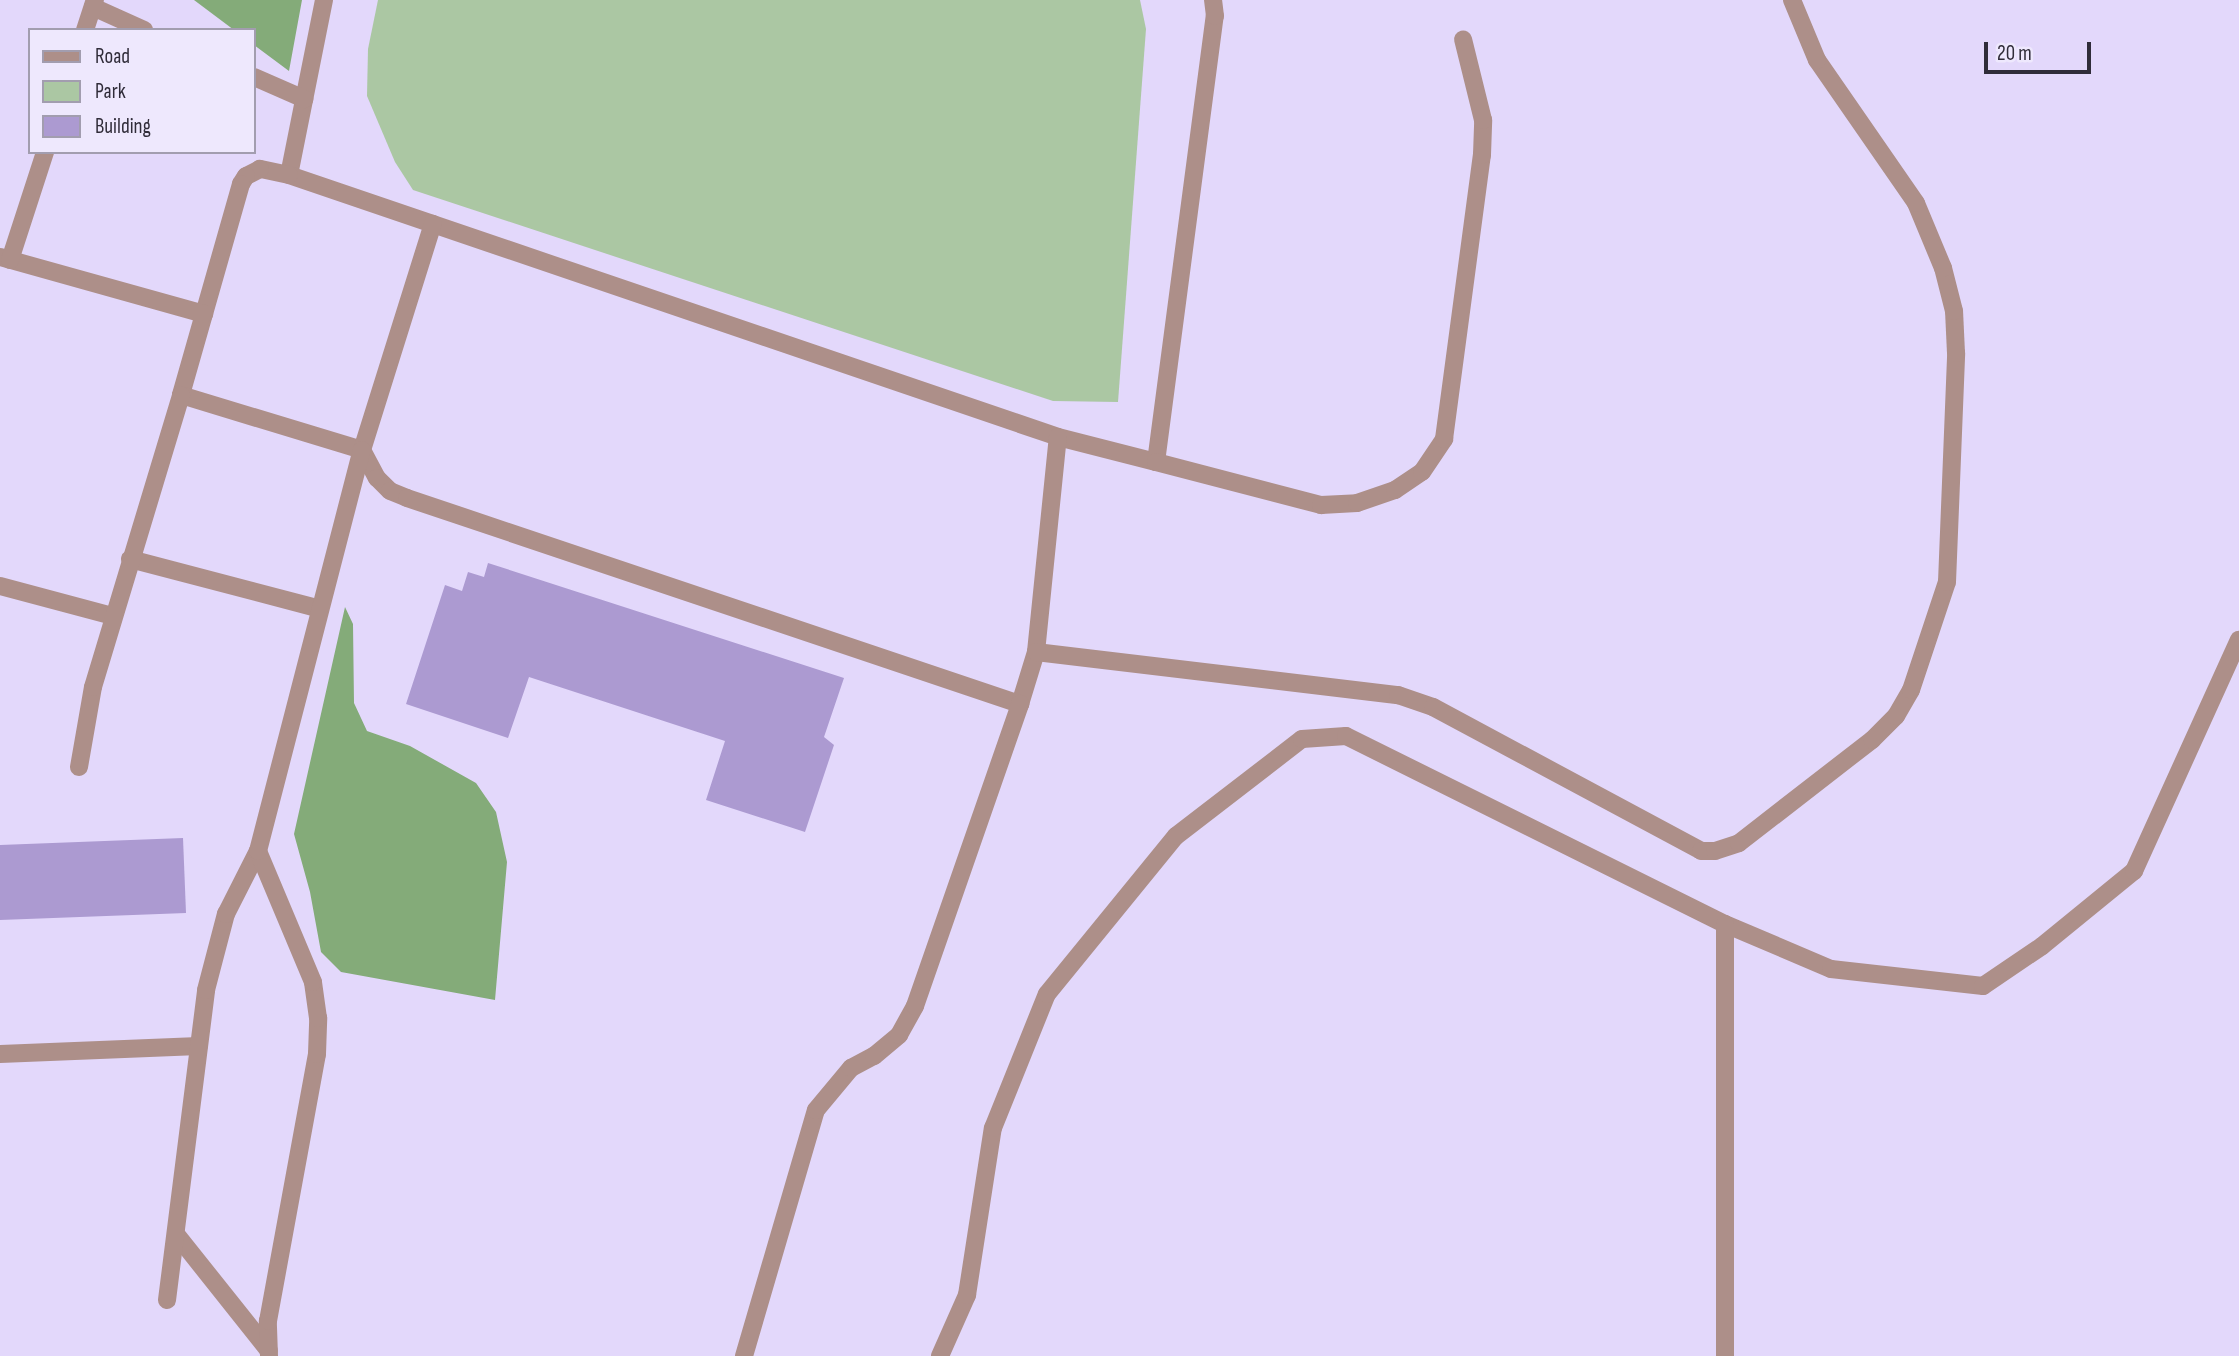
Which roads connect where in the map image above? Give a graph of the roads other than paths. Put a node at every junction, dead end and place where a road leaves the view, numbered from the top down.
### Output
1 (324, 0) edge
2 (1213, 0) edge
3 (1792, 0) edge
4 (94, 4) edge
5 (86, 28) edge
6 (140, 28) edge
7 (1463, 39) dead end
8 (256, 78) edge
9 (304, 99) junction
10 (44, 154) edge
11 (289, 175) junction
12 (433, 224) junction
13 (5, 258) edge
14 (204, 314) junction
15 (181, 396) junction
16 (1058, 437) junction
17 (362, 450) junction
18 (1156, 462) junction
19 (130, 559) junction
20 (0, 586) edge
21 (320, 608) junction
22 (113, 617) junction
23 (2239, 640) edge
24 (1036, 652) junction
25 (1020, 704) junction
26 (79, 767) dead end
27 (258, 851) junction
28 (1725, 924) junction
29 (199, 1046) junction
30 (0, 1054) edge
31 (176, 1234) junction
32 (167, 1300) dead end
33 (270, 1354) edge
34 (744, 1356) edge
35 (940, 1356) edge
36 (1725, 1356) edge

1 - 9 street
2 - 18 street
3 - 24 street
4 - 5 street
4 - 6 street
7 - 18 street
8 - 9 street
9 - 11 street
10 - 13 street
11 - 12 street
11 - 14 street
12 - 16 street
12 - 17 street
13 - 14 street
14 - 15 street
15 - 17 street
15 - 19 street
16 - 18 street
16 - 24 street
17 - 21 street
17 - 25 street
19 - 21 street
19 - 22 street
20 - 22 street
21 - 27 street
22 - 26 street
23 - 28 street
24 - 25 street
25 - 34 street
27 - 29 street
27 - 33 street
28 - 35 street
28 - 36 street
29 - 30 street
29 - 31 street
31 - 32 street
31 - 33 street

